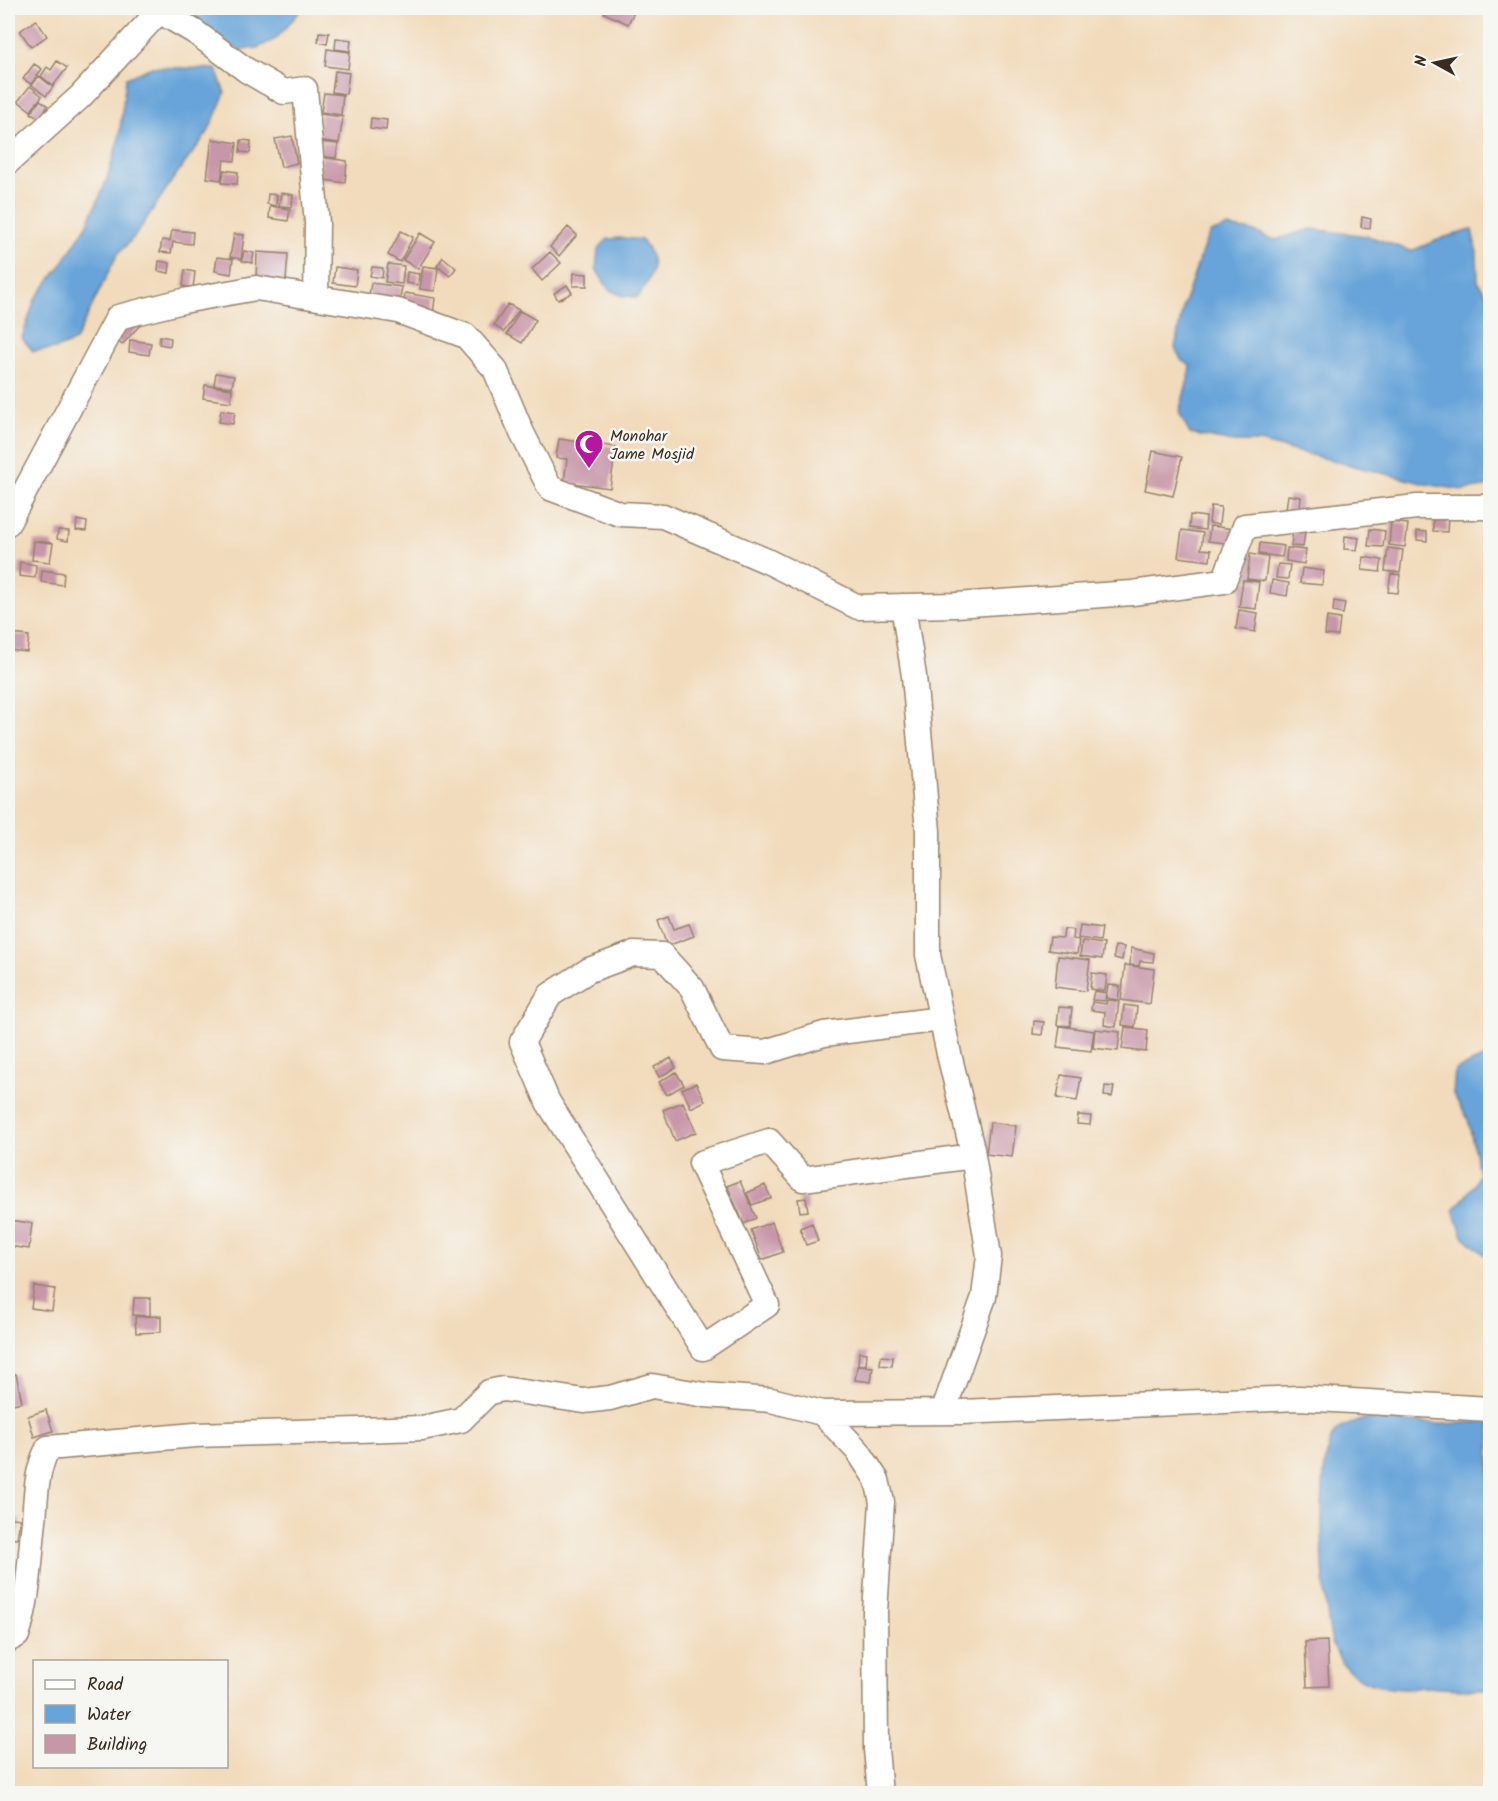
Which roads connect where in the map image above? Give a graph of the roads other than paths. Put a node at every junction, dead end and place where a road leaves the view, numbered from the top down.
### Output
1 (161, 9) edge
2 (8, 162) edge
3 (316, 297) junction
4 (1491, 507) edge
5 (8, 523) edge
6 (903, 606) junction
7 (941, 1019) junction
8 (973, 1156) junction
9 (1491, 1409) edge
10 (944, 1412) junction
11 (822, 1413) junction
12 (8, 1640) edge
13 (880, 1794) edge

1 - 2 street
1 - 3 street
3 - 5 street
3 - 6 street
4 - 6 street
6 - 7 street
7 - 8 street
7 - 8 street
8 - 10 street
9 - 10 street
10 - 11 street
11 - 12 street
11 - 13 street

